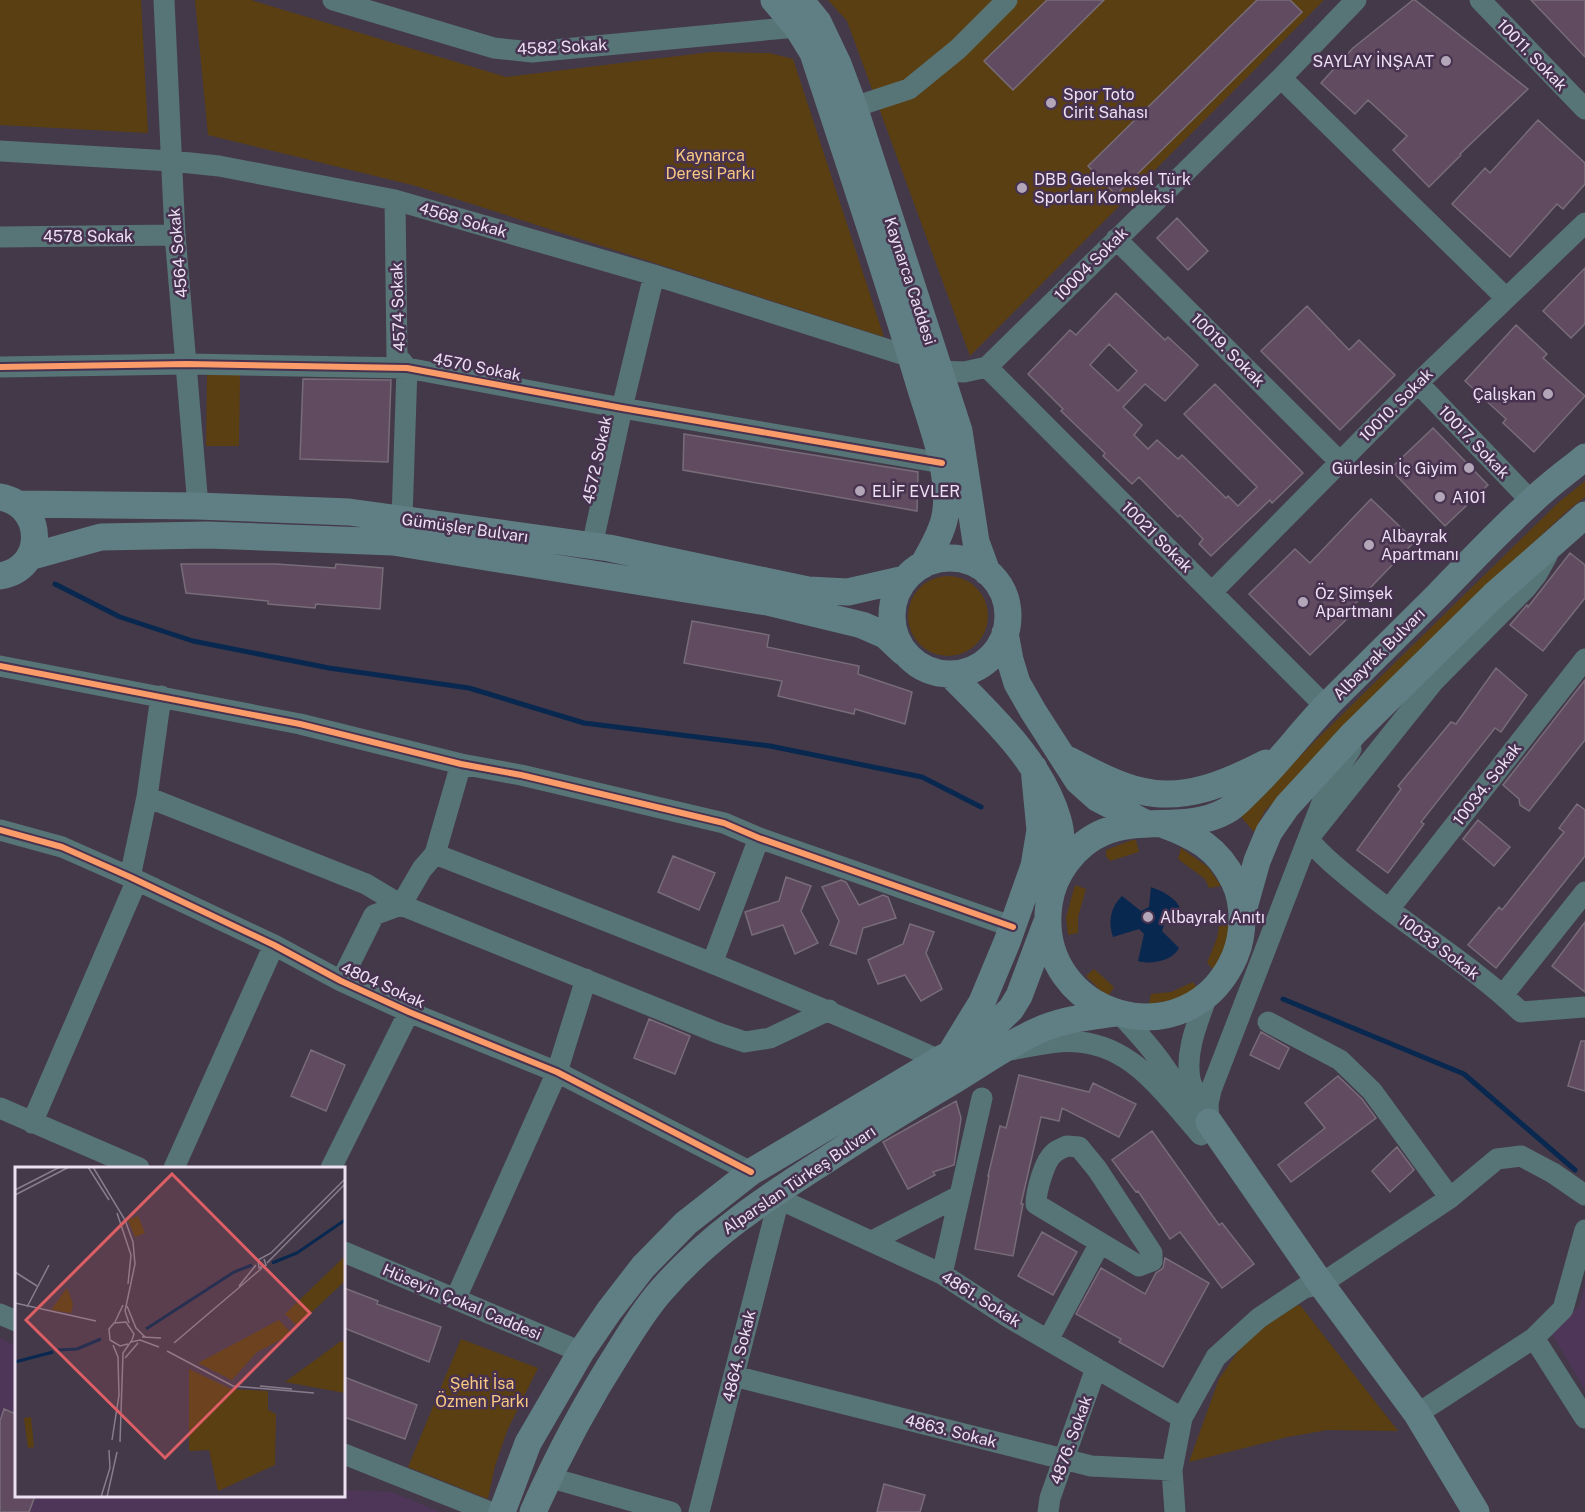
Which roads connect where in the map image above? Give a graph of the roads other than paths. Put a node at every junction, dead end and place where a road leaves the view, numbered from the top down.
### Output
1 (164, 0) edge
2 (333, 0) edge
3 (774, 0) edge
4 (800, 0) edge
5 (1006, 0) edge
6 (1356, 0) edge
7 (1480, 0) edge
8 (797, 27) junction
9 (1281, 78) junction
10 (854, 107) junction
11 (1585, 109) edge
12 (0, 151) edge
13 (171, 161) junction
14 (395, 200) junction
15 (1585, 223) edge
16 (175, 235) junction
17 (0, 237) edge
18 (1116, 239) junction
19 (654, 275) junction
20 (1506, 298) junction
21 (911, 357) junction
22 (188, 364) junction
23 (0, 367) edge
24 (987, 367) junction
25 (407, 368) junction
26 (940, 371) junction
27 (1418, 383) junction
28 (622, 408) junction
29 (1585, 457) edge
30 (1339, 461) junction
31 (942, 463) junction
32 (7, 496) edge
33 (1531, 501) junction
34 (198, 506) junction
35 (402, 519) junction
36 (1582, 522) edge
37 (592, 546) junction
38 (1549, 546) junction
39 (29, 557) junction
40 (914, 572) junction
41 (987, 572) junction
42 (0, 576) edge
43 (1212, 592) junction
44 (1005, 633) junction
45 (1445, 644) junction
46 (903, 652) junction
47 (1585, 659) edge
48 (0, 666) edge
49 (950, 674) junction
50 (1434, 681) junction
51 (160, 696) junction
52 (1326, 707) junction
53 (1380, 707) junction
54 (1286, 752) junction
55 (1062, 757) junction
56 (461, 764) junction
57 (1034, 768) junction
58 (147, 797) junction
59 (1154, 824) junction
60 (0, 830) edge
61 (759, 838) junction
62 (1308, 838) junction
63 (435, 854) junction
64 (1060, 871) junction
65 (134, 878) junction
66 (1585, 892) edge
67 (401, 905) junction
68 (1389, 909) junction
69 (1242, 915) junction
70 (1047, 920) junction
71 (1013, 927) junction
72 (274, 945) junction
73 (713, 962) junction
74 (586, 979) junction
75 (341, 981) junction
76 (1503, 995) junction
77 (1207, 996) junction
78 (1585, 1007) edge
79 (829, 1010) junction
80 (409, 1012) junction
81 (1118, 1014) junction
82 (1268, 1023) dead end
83 (1003, 1051) junction
84 (944, 1058) junction
85 (557, 1072) junction
86 (982, 1098) dead end
87 (0, 1108) edge
88 (32, 1123) junction
89 (1205, 1128) junction
90 (137, 1167) edge
91 (174, 1167) edge
92 (332, 1167) edge
93 (752, 1172) junction
94 (1585, 1195) edge
95 (777, 1196) junction
96 (959, 1196) junction
97 (1450, 1198) junction
98 (1585, 1230) edge
99 (872, 1241) junction
100 (1100, 1243) junction
101 (345, 1252) edge
102 (942, 1274) junction
103 (1313, 1286) junction
104 (456, 1298) junction
105 (0, 1314) edge
106 (15, 1321) edge
107 (1534, 1338) junction
108 (1048, 1340) junction
109 (581, 1352) junction
110 (1096, 1368) junction
111 (734, 1376) junction
112 (1418, 1414) junction
113 (1182, 1418) junction
114 (1585, 1418) edge
115 (345, 1454) edge
116 (1064, 1460) junction
117 (1172, 1470) junction
118 (549, 1477) junction
119 (490, 1512) edge
120 (502, 1512) edge
121 (533, 1512) edge
122 (671, 1512) edge
123 (699, 1512) edge
124 (1048, 1512) edge
125 (1175, 1512) edge
126 (1459, 1512) edge
127 (1476, 1512) edge

1 - 13 street, 4564 Sokak
2 - 8 street, 4582 Sokak
3 - 8 main road, Kaynarca Caddesi
4 - 10 main road, Kaynarca Caddesi
5 - 10 street
6 - 9 street, 10004 Sokak
7 - 11 street, 10011. Sokak
8 - 21 main road, Kaynarca Caddesi
9 - 18 street, 10004 Sokak
9 - 20 street
10 - 26 main road, Kaynarca Caddesi
12 - 13 street, 4568 Sokak
13 - 14 street, 4568 Sokak
13 - 16 street, 4564 Sokak
14 - 19 street, 4568 Sokak
14 - 25 street, 4574 Sokak
15 - 20 street, 10010. Sokak
16 - 17 street, 4578 Sokak
16 - 22 street, 4564 Sokak
18 - 24 street, 10004 Sokak
18 - 30 street, 10019. Sokak
19 - 21 street, 4568 Sokak
19 - 28 street, 4572 Sokak
20 - 27 street, 10010. Sokak
21 - 31 main road, Kaynarca Caddesi
22 - 23 street, 4570 Sokak
22 - 25 street, 4570 Sokak
22 - 34 street, 4564 Sokak
24 - 26 street
24 - 43 street, 10021 Sokak
25 - 28 street, 4570 Sokak
25 - 35 street, 4574 Sokak
26 - 41 main road, Kaynarca Caddesi
27 - 30 street, 10010. Sokak
27 - 33 street, 10017. Sokak
28 - 31 street, 4570 Sokak
28 - 37 street, 4572 Sokak
29 - 33 main road, Albayrak Bulvarı
30 - 43 street, 10010. Sokak
31 - 40 main road, Kaynarca Caddesi
32 - 34 main road, Gümüşler Bulvarı
32 - 39 main road
33 - 52 main road, Albayrak Bulvarı
34 - 35 main road, Gümüşler Bulvarı
35 - 37 main road, Gümüşler Bulvarı
36 - 38 main road
37 - 40 main road, Gümüşler Bulvarı
38 - 45 main road
38 - 50 street
39 - 42 main road, Gümüşler Bulvarı
39 - 46 main road, Gümüşler Bulvarı
40 - 41 main road, Kaynarca Caddesi
40 - 46 main road, Kaynarca Caddesi
41 - 44 main road, Kaynarca Caddesi
43 - 52 street, 10021 Sokak
44 - 49 main road, Kaynarca Caddesi
44 - 55 main road, Kaynarca Caddesi
45 - 50 street
45 - 53 main road
46 - 49 main road, Kaynarca Caddesi
47 - 68 street, 10034. Sokak
48 - 51 street
49 - 57 main road
50 - 62 street
51 - 56 street
51 - 58 street
52 - 54 main road, Albayrak Bulvarı
53 - 62 street
53 - 69 main road
54 - 55 main road
54 - 59 main road, Albayrak Bulvarı
55 - 59 main road, Kaynarca Caddesi
56 - 61 street
56 - 63 street
57 - 64 main road
57 - 71 main road, Alparslan Türkeş Bulvarı
58 - 65 street
58 - 67 street
59 - 64 main road
59 - 69 main road
60 - 65 street, 4804 Sokak
61 - 71 street
61 - 73 street
62 - 68 street, 10033 Sokak
62 - 89 street
63 - 67 street
63 - 73 street
64 - 70 main road
65 - 72 street, 4804 Sokak
65 - 88 street
66 - 76 street
67 - 74 street
67 - 75 street
68 - 76 street, 10033 Sokak
69 - 77 main road
70 - 81 main road
70 - 84 main road, Alparslan Türkeş Bulvarı
71 - 84 main road, Alparslan Türkeş Bulvarı
72 - 75 street, 4804 Sokak
72 - 91 street
73 - 79 street
74 - 79 street
74 - 85 street
75 - 80 street, 4804 Sokak
76 - 78 street, 10033 Sokak
77 - 81 main road
77 - 89 street
79 - 84 street
80 - 85 street, 4804 Sokak
80 - 92 street
81 - 83 main road, Alparslan Türkeş Bulvarı
81 - 89 street
82 - 97 street
83 - 89 street
83 - 95 main road, Alparslan Türkeş Bulvarı
84 - 93 main road, Alparslan Türkeş Bulvarı
85 - 93 street, 4804 Sokak
85 - 104 street
86 - 96 street
87 - 88 street
88 - 90 street
89 - 103 main road
93 - 109 main road, Alparslan Türkeş Bulvarı
94 - 97 street
95 - 99 street, 4861. Sokak
95 - 111 street, 4864. Sokak
95 - 118 main road, Alparslan Türkeş Bulvarı
96 - 99 street
96 - 102 street
97 - 103 street
98 - 107 street
99 - 102 street, 4861. Sokak
100 - 100 street
100 - 108 street
101 - 104 street, Hüseyin Çokal Caddesi
102 - 108 street, 4861. Sokak
103 - 112 main road
103 - 113 street
103 - 126 main road
104 - 109 street, Hüseyin Çokal Caddesi
105 - 106 street
107 - 112 street
107 - 114 street
108 - 110 street, 4861. Sokak
109 - 120 main road, Alparslan Türkeş Bulvarı
110 - 113 street, 4861. Sokak
110 - 116 street, 4876. Sokak
111 - 116 street, 4863. Sokak
111 - 123 street, 4864. Sokak
112 - 127 main road
113 - 117 street
115 - 119 street
116 - 117 street, 4863. Sokak
116 - 124 street, 4876. Sokak
117 - 125 street
118 - 121 main road, Alparslan Türkeş Bulvarı
118 - 122 street

